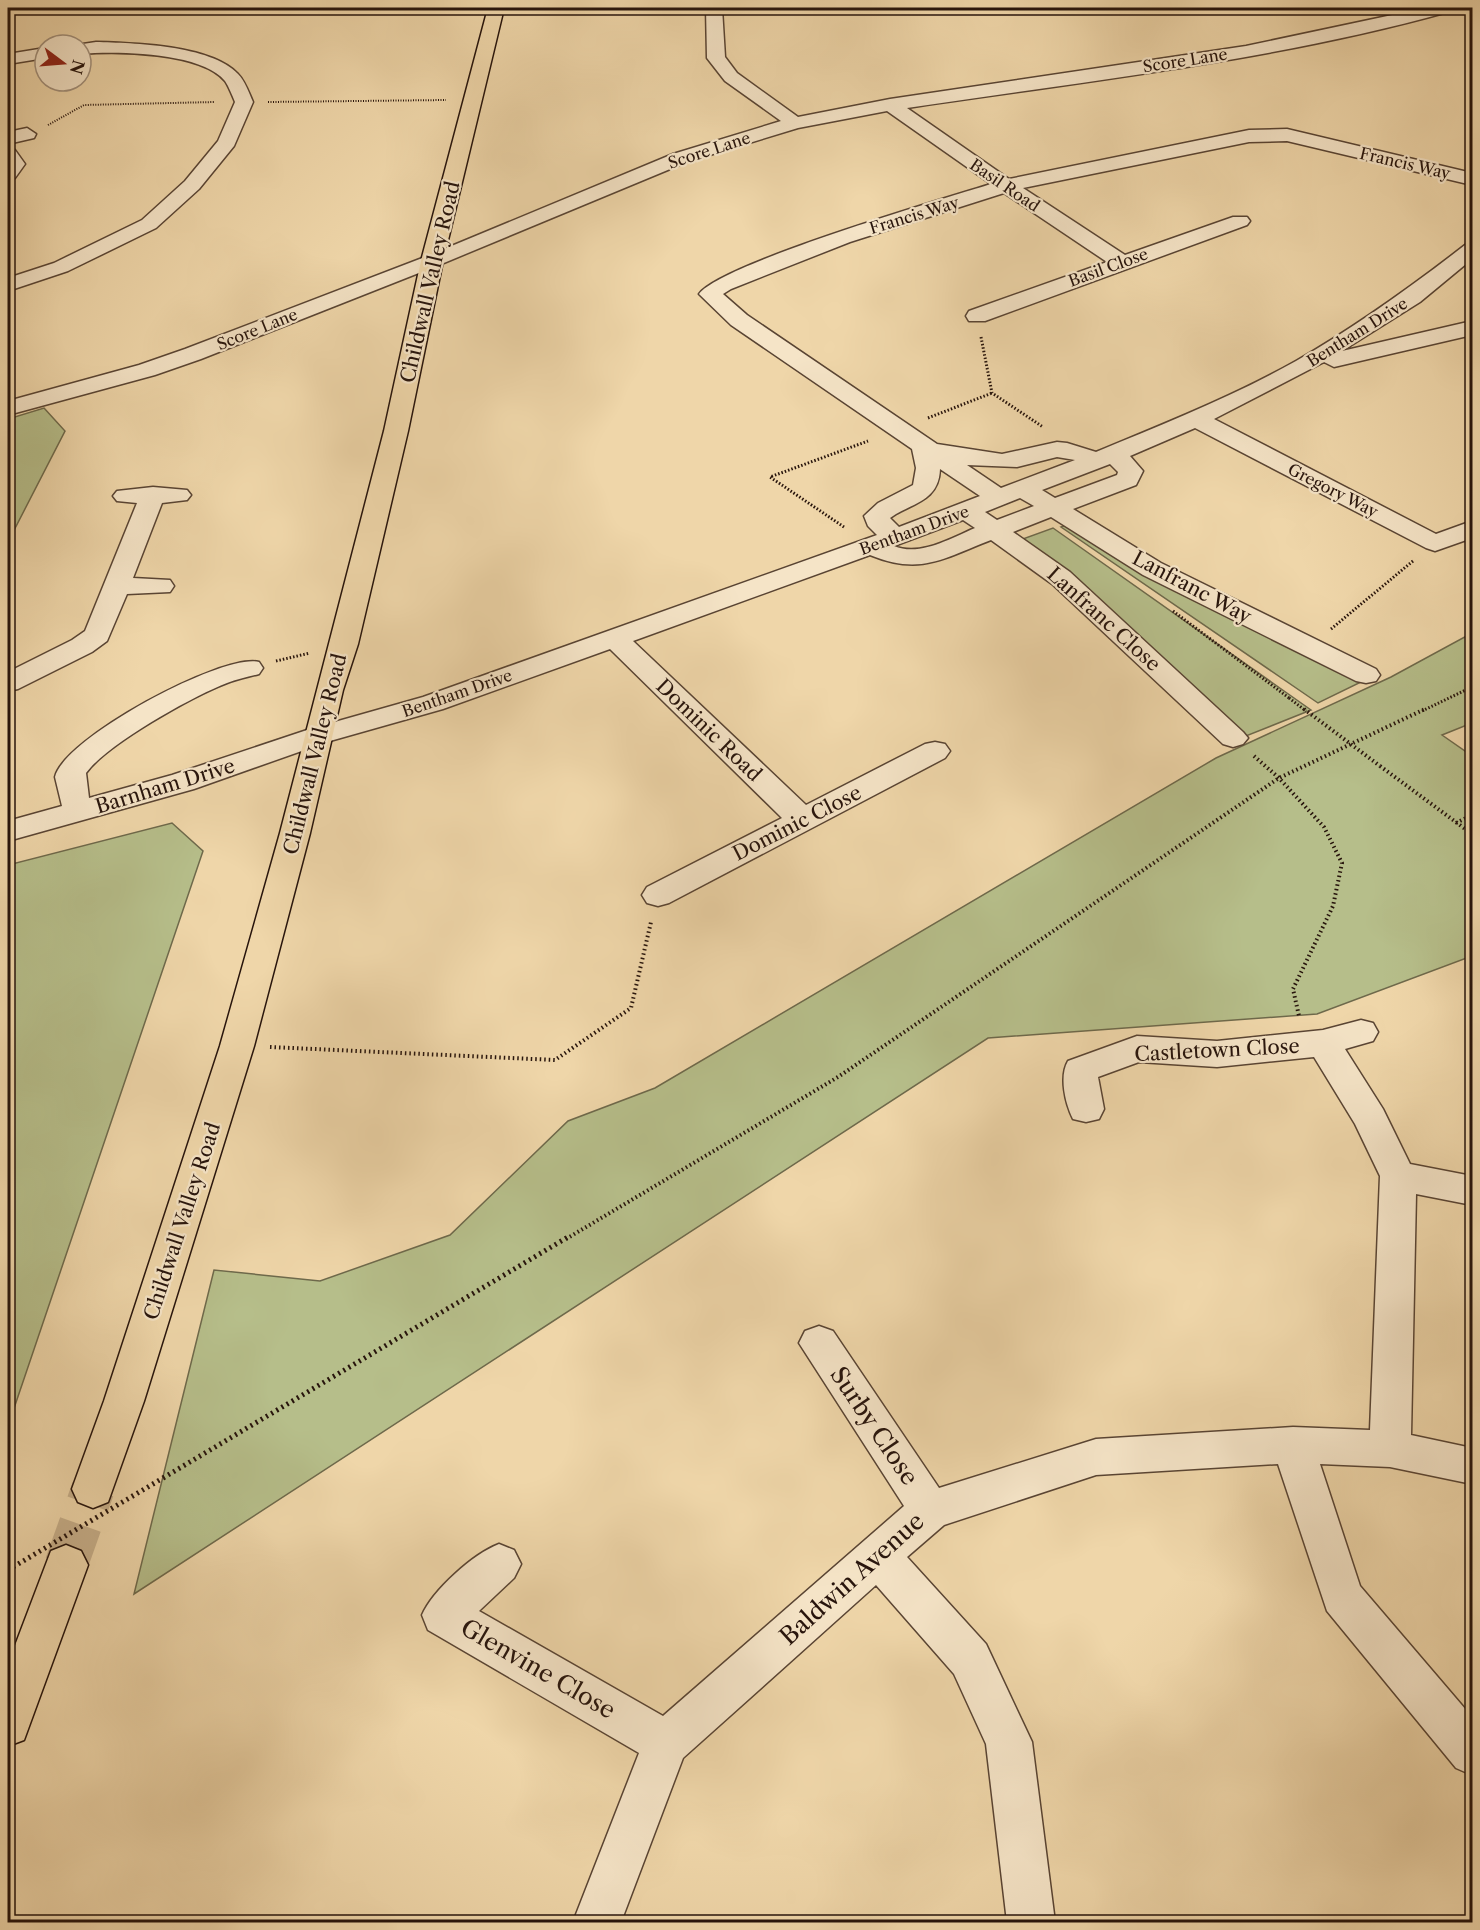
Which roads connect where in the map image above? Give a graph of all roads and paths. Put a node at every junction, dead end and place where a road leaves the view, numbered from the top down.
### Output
1 (496, 8) edge
2 (714, 8) edge
3 (1442, 8) edge
4 (93, 49) edge
5 (33, 55) edge
6 (8, 58) edge
7 (474, 100) junction
8 (244, 102) junction
9 (890, 105) junction
10 (795, 123) junction
11 (27, 134) joint
12 (8, 138) edge
13 (8, 154) edge
14 (8, 174) edge
15 (1473, 179) edge
16 (1006, 186) junction
17 (1240, 220) dead end
18 (1473, 249) edge
19 (432, 261) junction
20 (1121, 262) junction
21 (8, 285) edge
22 (977, 316) joint
23 (1372, 324) junction
24 (1473, 328) edge
25 (1417, 339) junction
26 (1303, 366) junction
27 (992, 393) junction
28 (8, 408) edge
29 (1196, 419) junction
30 (898, 430) junction
31 (1048, 430) dead end
32 (924, 449) junction
33 (1105, 458) junction
34 (1011, 494) junction
35 (152, 495) dead end
36 (1055, 507) junction
37 (966, 510) junction
38 (1473, 529) edge
39 (994, 530) junction
40 (896, 536) junction
41 (1435, 543) junction
42 (871, 546) junction
43 (118, 586) junction
44 (161, 586) dead end
45 (615, 639) junction
46 (344, 644) junction
47 (1309, 647) junction
48 (249, 668) joint
49 (1366, 675) dead end
50 (8, 683) edge
51 (1473, 687) edge
52 (1289, 698) dead end
53 (320, 735) junction
54 (1233, 738) dead end
55 (935, 751) dead end
56 (1279, 778) junction
57 (79, 812) junction
58 (1473, 815) edge
59 (803, 820) junction
60 (1456, 823) junction
61 (8, 831) edge
62 (1473, 834) edge
63 (658, 895) joint
64 (1361, 1032) dead end
65 (1323, 1043) junction
66 (237, 1046) junction
67 (1086, 1109) dead end
68 (1398, 1176) junction
69 (1473, 1190) edge
70 (819, 1343) dead end
71 (1293, 1445) junction
72 (1390, 1449) junction
73 (1473, 1467) edge
74 (93, 1489) tunnel mouth
75 (930, 1510) junction
76 (879, 1557) junction
77 (499, 1564) dead end
78 (66, 1565) tunnel mouth
79 (8, 1570) edge
80 (8, 1724) edge
81 (666, 1743) junction
82 (1473, 1752) edge
83 (597, 1923) edge
84 (1031, 1923) edge

1 - 7 main road, Childwall Valley Road
2 - 10 street
3 - 9 street, Score Lane
4 - 8 street
5 - 6 street
7 - 8 path
7 - 19 main road, Childwall Valley Road
8 - 11 path
8 - 21 street
9 - 10 street, Score Lane
9 - 16 street, Basil Road
10 - 19 street, Score Lane
11 - 12 street
13 - 14 street
15 - 16 street, Francis Way
16 - 20 street, Basil Road
16 - 30 street, Francis Way
17 - 20 street, Basil Close
18 - 23 street, Bentham Drive
19 - 28 street, Score Lane
19 - 46 main road, Childwall Valley Road
20 - 22 street, Basil Close
22 - 27 path
23 - 25 street
23 - 26 street, Bentham Drive
24 - 25 street
25 - 26 street
26 - 29 street, Bentham Drive
27 - 30 path
27 - 31 path
29 - 33 street, Bentham Drive
29 - 41 street, Gregory Way
30 - 32 street, Francis Way
30 - 42 path
32 - 33 street
32 - 34 street, Francis Way
32 - 40 street
33 - 34 street, Bentham Drive
33 - 36 street
34 - 36 street, Lanfranc Way
34 - 37 street, Bentham Drive
35 - 43 street
36 - 39 street
36 - 47 street, Lanfranc Way
37 - 39 street, Lanfranc Close
37 - 40 street, Bentham Drive
38 - 41 street
39 - 42 street
39 - 54 street, Lanfranc Close
40 - 42 street, Bentham Drive
41 - 47 path
42 - 45 street, Bentham Drive
43 - 44 street
43 - 50 street
45 - 53 street, Bentham Drive
45 - 59 street, Dominic Road
46 - 48 path
46 - 53 main road, Childwall Valley Road
47 - 49 street, Lanfranc Way
48 - 57 street
51 - 56 path
52 - 60 path, bridge
53 - 57 street, Barnham Drive
53 - 66 main road, Childwall Valley Road
55 - 59 street, Dominic Close
56 - 65 path
56 - 79 path, bridge
57 - 61 street, Barnham Drive
58 - 60 path
59 - 63 street, Dominic Close
60 - 62 path
63 - 66 path
64 - 65 street, Castletown Close
65 - 67 street, Castletown Close
65 - 68 street, Castletown Close
66 - 74 main road, Childwall Valley Road
68 - 69 street
68 - 72 street, Castletown Close
70 - 75 street, Surby Close
71 - 72 street, Baldwin Avenue
71 - 75 street, Baldwin Avenue
71 - 82 street
72 - 73 street, Baldwin Avenue
75 - 76 street, Baldwin Avenue
76 - 81 street, Baldwin Avenue
76 - 84 street
77 - 81 street, Glenvine Close
78 - 80 main road
81 - 83 street, Baldwin Avenue

